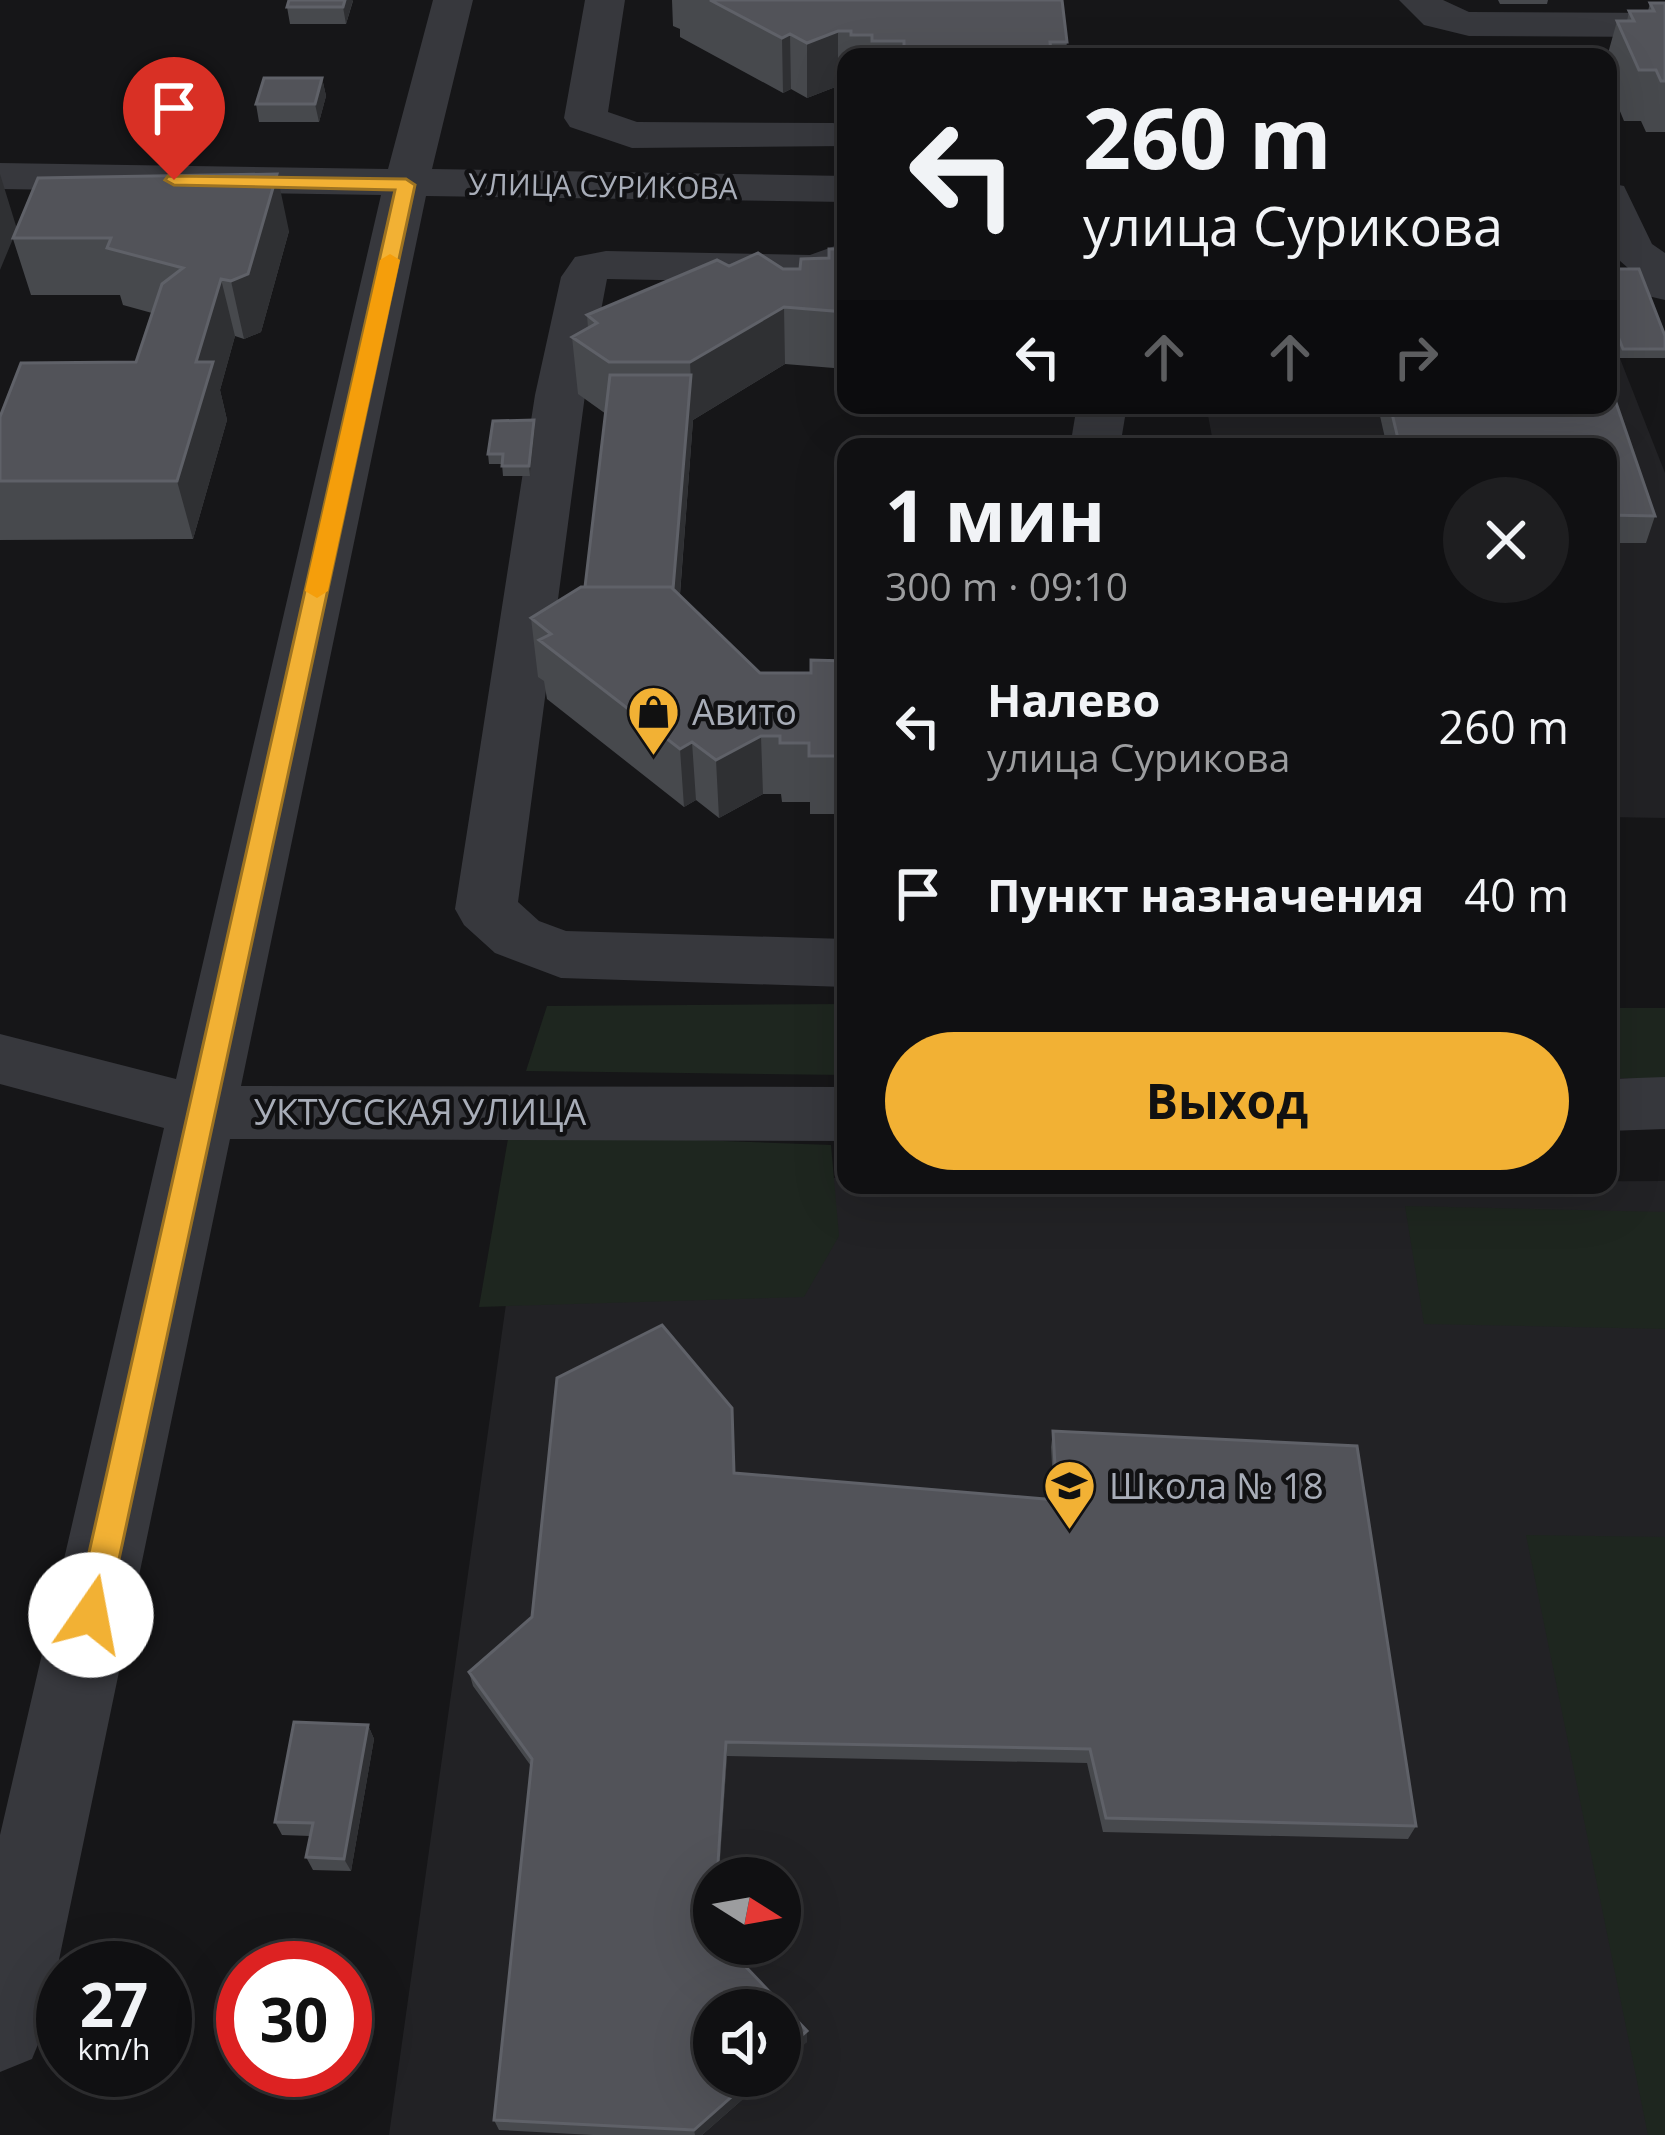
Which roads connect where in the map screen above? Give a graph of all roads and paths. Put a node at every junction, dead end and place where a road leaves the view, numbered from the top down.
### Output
1 (454, 0) edge
2 (605, 0) edge
3 (1419, 0) edge
4 (1585, 12) edge
5 (1665, 26) edge
6 (833, 136) dead end
7 (0, 176) edge
8 (406, 185) junction
9 (837, 189) edge
10 (1621, 196) edge
11 (837, 260) edge
12 (1665, 286) edge
13 (837, 963) edge
14 (0, 1060) edge
15 (1665, 1103) edge
16 (1617, 1105) edge
17 (202, 1112) junction
18 (837, 1114) edge
19 (0, 2027) edge

1 - 8 street
2 - 6 street
3 - 4 street
4 - 5 street
7 - 8 street, УЛИЦА СУРИКОВА
8 - 9 street, УЛИЦА СУРИКОВА
8 - 17 street
10 - 12 street
11 - 13 street
14 - 17 street, УКТУССКАЯ УЛИЦА
15 - 16 street
17 - 18 street, УКТУССКАЯ УЛИЦА
17 - 19 street

